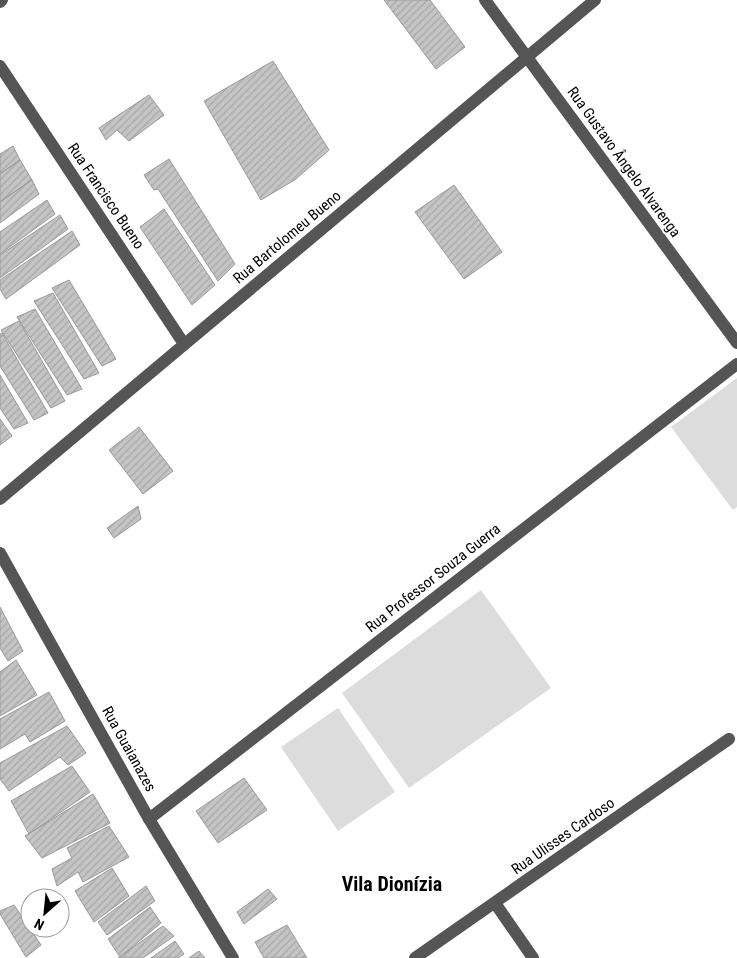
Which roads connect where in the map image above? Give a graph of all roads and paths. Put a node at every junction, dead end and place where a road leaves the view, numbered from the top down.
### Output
1 (485, 0) edge
2 (595, 0) edge
3 (527, 57) junction
4 (0, 66) edge
5 (737, 343) edge
6 (184, 344) junction
7 (737, 364) edge
8 (0, 499) edge
9 (0, 553) edge
10 (729, 739) dead end
11 (149, 818) junction
12 (495, 903) junction
13 (233, 958) edge
14 (415, 958) edge
15 (533, 958) edge

1 - 3 street, Rua Gustavo Ângelo Alvarenga
2 - 3 street, Rua Bartolomeu Bueno
3 - 5 street, Rua Gustavo Ângelo Alvarenga
3 - 6 street, Rua Bartolomeu Bueno
4 - 6 street, Rua Francisco Bueno
6 - 8 street, Rua Bartolomeu Bueno
7 - 11 street, Rua Professor Souza Guerra
9 - 11 street, Rua Guaianazes
10 - 12 street, Rua Ulisses Cardoso
11 - 13 street, Rua Guaianazes
12 - 14 street, Rua Ulisses Cardoso
12 - 15 street

